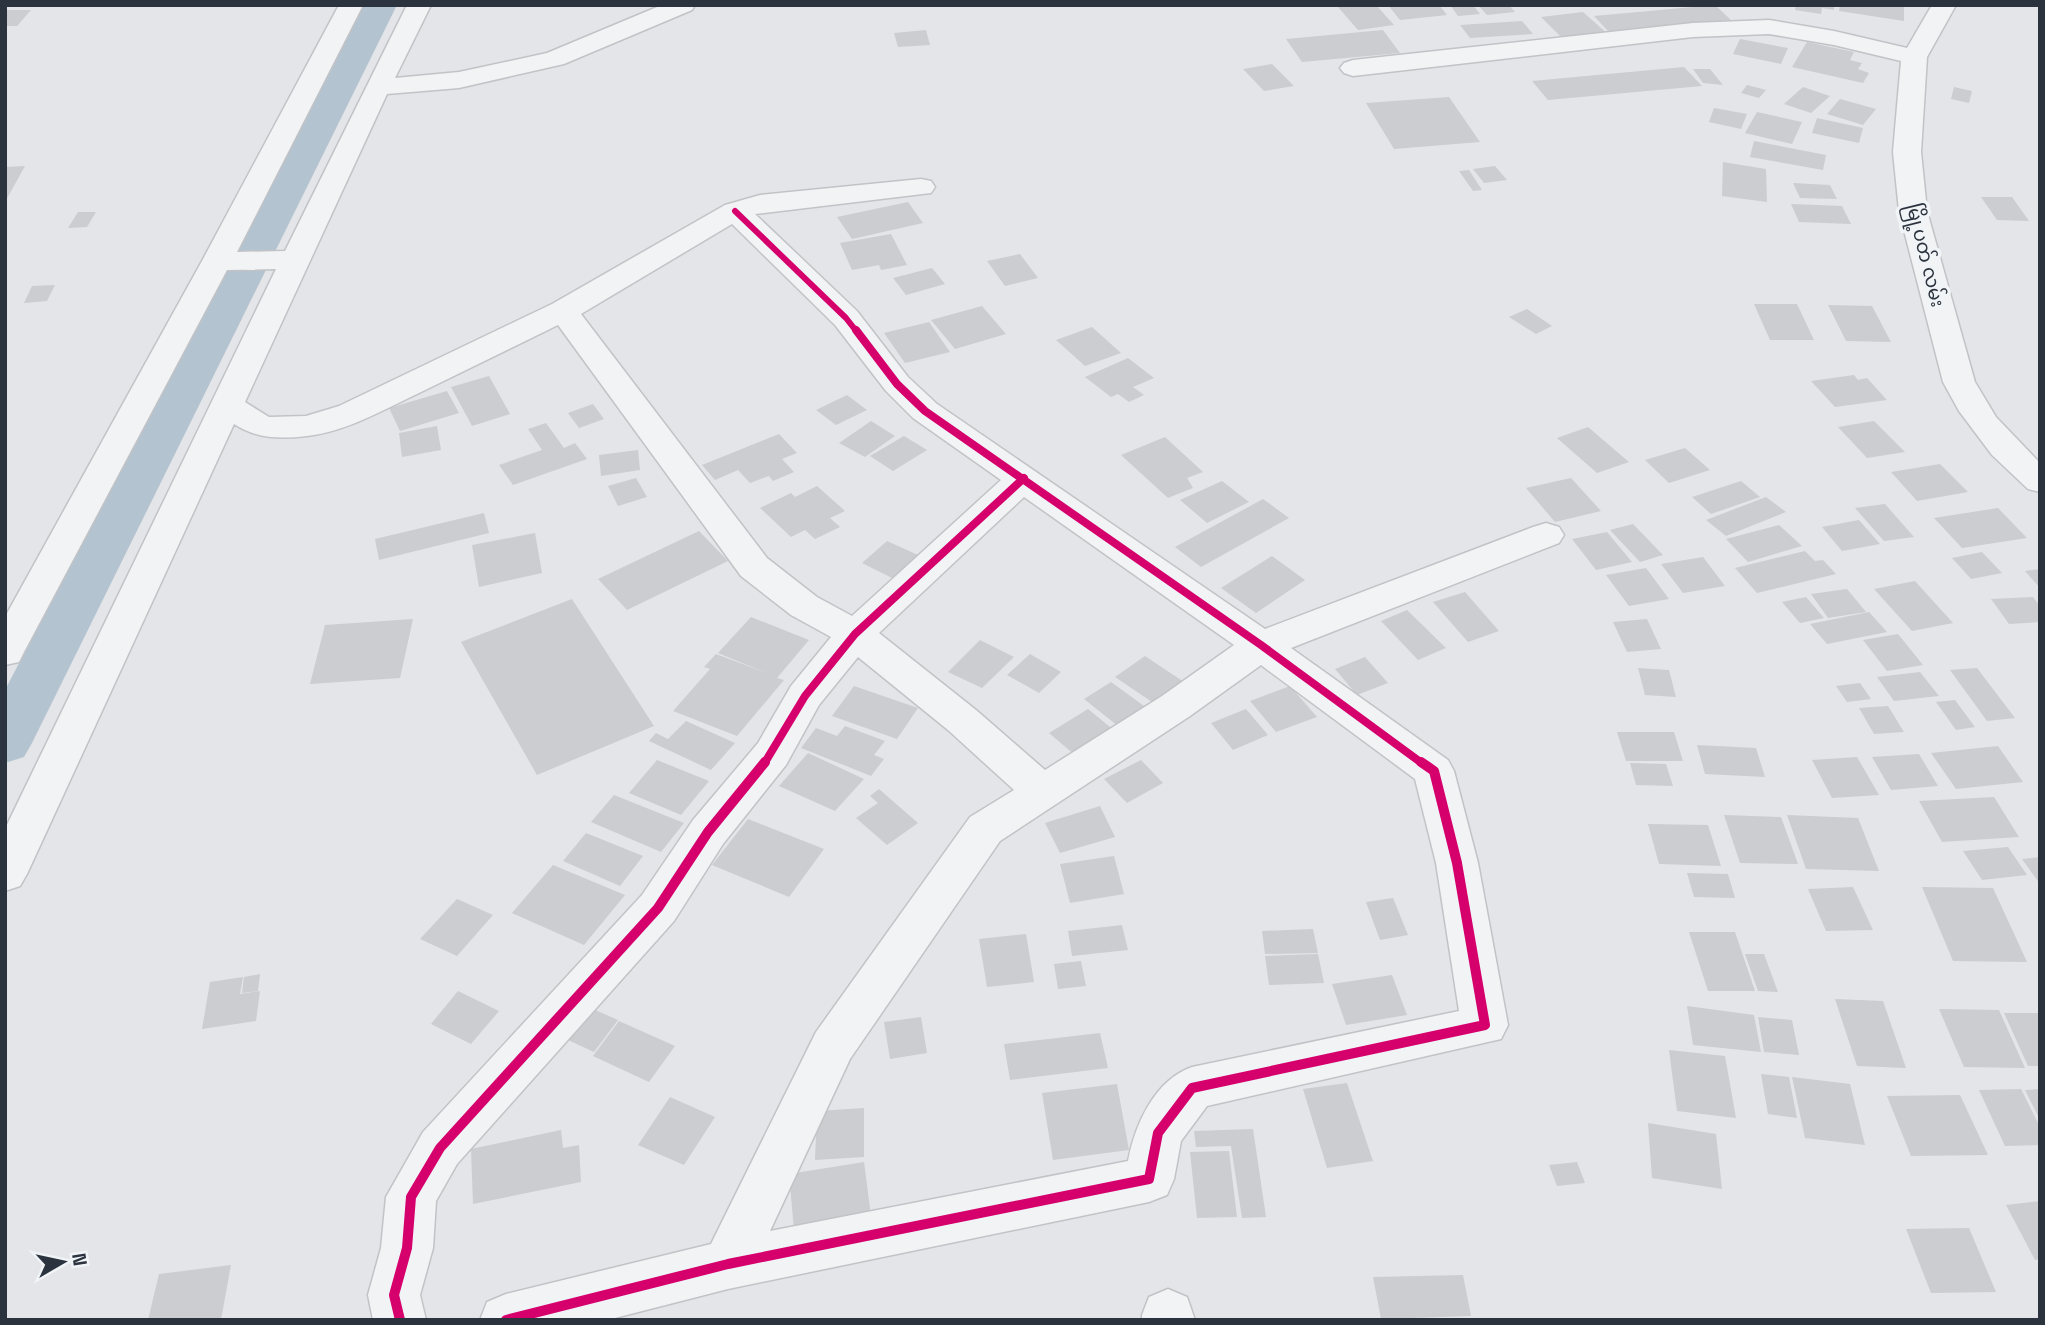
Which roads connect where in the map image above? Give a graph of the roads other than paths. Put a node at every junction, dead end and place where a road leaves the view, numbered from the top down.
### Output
1 (351, 5) edge
2 (419, 5) edge
3 (683, 5) edge
4 (1944, 5) edge
5 (1914, 57) junction
6 (1353, 68) dead end
7 (377, 87) junction
8 (921, 187) dead end
9 (735, 211) junction
10 (287, 260) junction
11 (226, 261) junction
12 (563, 311) junction
13 (227, 405) junction
14 (1024, 478) junction
15 (2040, 481) edge
16 (1546, 535) dead end
17 (855, 634) junction
18 (1261, 645) junction
19 (5, 652) edge
20 (1041, 790) junction
21 (5, 874) edge
22 (728, 1264) junction
23 (400, 1320) edge
24 (506, 1320) edge

1 - 11 street
2 - 7 street
3 - 7 street
4 - 5 street, မြို့ပတ် လမ်း
5 - 6 street
5 - 15 street, မြို့ပတ် လမ်း
7 - 10 street
8 - 9 street
9 - 12 street
9 - 14 street
10 - 11 street
10 - 13 street
11 - 19 street
12 - 13 street
12 - 17 street
13 - 21 street
14 - 17 street
14 - 18 street
16 - 18 street
17 - 20 street
17 - 23 street
18 - 20 street
18 - 22 street
20 - 22 street
22 - 24 street

